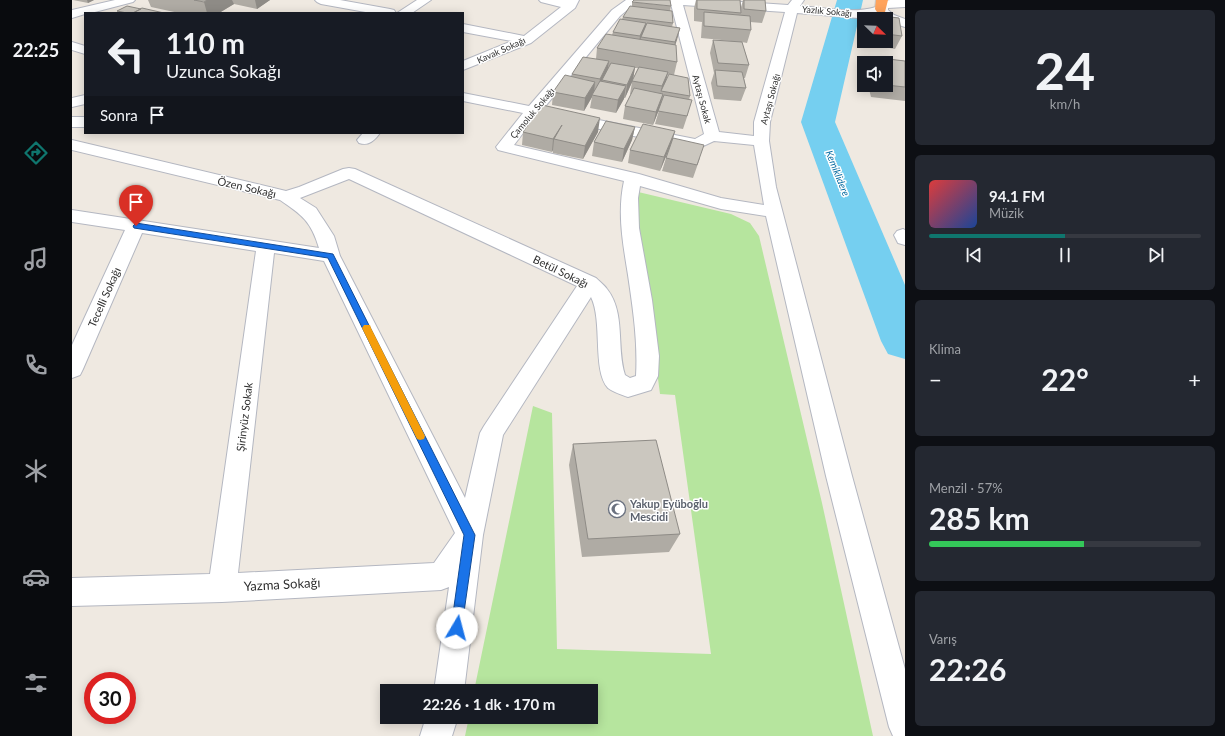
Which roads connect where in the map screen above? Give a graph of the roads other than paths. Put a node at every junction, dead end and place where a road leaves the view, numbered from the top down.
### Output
1 (321, 0) edge
2 (425, 0) edge
3 (545, 0) edge
4 (633, 0) edge
5 (676, 1) edge
6 (572, 2) edge
7 (905, 3) edge
8 (131, 4) edge
9 (795, 4) edge
10 (385, 12) edge
11 (405, 12) edge
12 (887, 12) edge
13 (72, 14) edge
14 (857, 14) edge
15 (464, 28) edge
16 (526, 40) junction
17 (72, 46) edge
18 (84, 50) edge
19 (578, 60) junction
20 (592, 63) edge
21 (464, 66) edge
22 (682, 81) edge
23 (697, 84) junction
24 (464, 97) edge
25 (84, 99) edge
26 (72, 103) edge
27 (532, 112) junction
28 (72, 122) edge
29 (84, 122) edge
30 (712, 136) junction
31 (761, 141) junction
32 (76, 152) edge
33 (633, 178) junction
34 (286, 196) junction
35 (774, 210) junction
36 (72, 216) edge
37 (136, 226) junction
38 (266, 246) junction
39 (331, 256) junction
40 (589, 283) junction
41 (72, 369) edge
42 (470, 535) junction
43 (222, 588) junction
44 (72, 592) edge
45 (450, 684) edge
46 (440, 724) edge
47 (905, 727) edge
48 (436, 736) edge

1 - 10 street
2 - 11 street
3 - 6 street
4 - 19 street, Çamoluk Sokağı
5 - 9 street, Yazlık Sokağı
5 - 23 street, Aytaşı Sokak
6 - 16 street, Kavak Sokağı
7 - 12 street, Yazlık Sokağı
8 - 13 street
9 - 14 street, Yazlık Sokağı
9 - 31 street, Aytaşı Sokağı
15 - 16 street
16 - 21 street, Kavak Sokağı
17 - 18 street
19 - 20 street
19 - 27 street, Çamoluk Sokağı
22 - 23 street
23 - 30 street, Aytaşı Sokak
24 - 27 street, Aytaşı Sokak
25 - 26 street
27 - 30 street, Aytaşı Sokak
27 - 33 street, Çamoluk Sokağı
28 - 29 street
30 - 31 street
31 - 35 street, Aytaşı Sokağı
32 - 34 street, Özen Sokağı
33 - 35 street
33 - 40 street, Betül Sokağı
34 - 39 street, Özen Sokağı
34 - 40 street, Betül Sokağı
35 - 47 street, Aytaşı Sokağı
36 - 37 street
37 - 38 street
37 - 41 street, Tecelli Sokağı
38 - 39 street
38 - 43 street, Şirinyüz Sokak
39 - 42 street, Özen Sokağı
40 - 42 street
42 - 43 street, Yazma Sokağı
42 - 45 street
43 - 44 street, Yazma Sokağı
46 - 48 street

